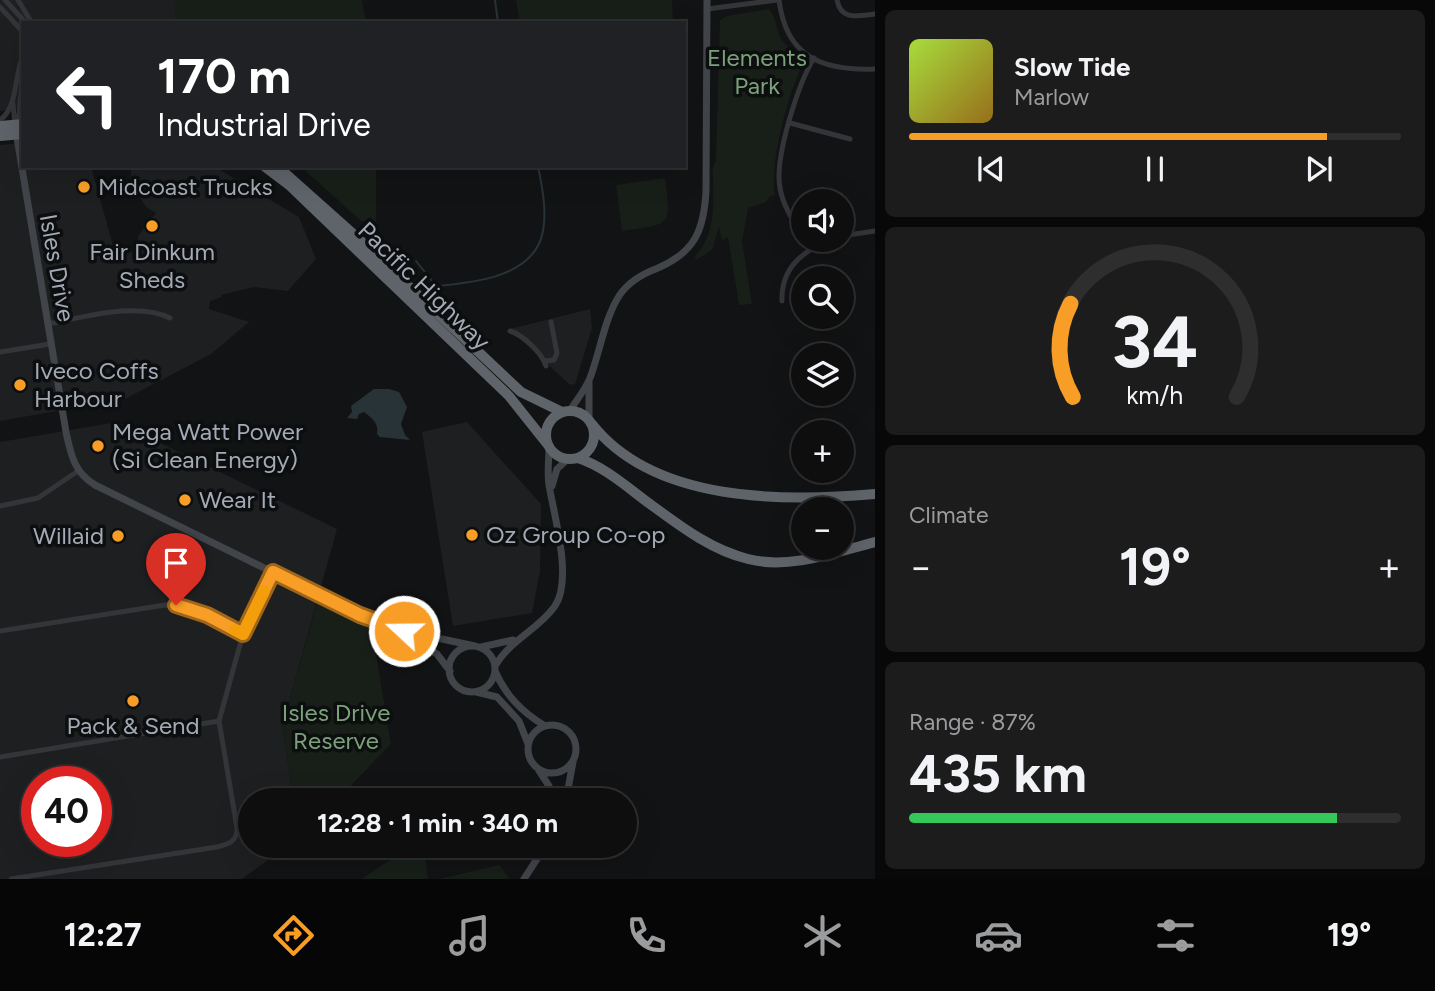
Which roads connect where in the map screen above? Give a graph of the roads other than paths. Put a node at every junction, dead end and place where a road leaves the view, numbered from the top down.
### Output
1 (5, 0) edge
2 (18, 0) edge
3 (707, 0) edge
4 (778, 0) edge
5 (836, 0) edge
6 (0, 7) edge
7 (707, 9) junction
8 (875, 14) edge
9 (24, 21) edge
10 (31, 21) edge
11 (21, 30) edge
12 (814, 58) junction
13 (21, 61) edge
14 (875, 69) edge
15 (21, 77) edge
16 (17, 92) junction
17 (21, 99) edge
18 (0, 120) edge
19 (790, 123) junction
20 (0, 126) edge
21 (19, 129) edge
22 (0, 136) edge
23 (850, 139) dead end
24 (25, 168) edge
25 (266, 168) edge
26 (279, 168) edge
27 (791, 216) edge
28 (875, 231) edge
29 (854, 234) edge
30 (806, 252) edge
31 (782, 301) dead end
32 (170, 318) dead end
33 (551, 323) dead end
34 (47, 324) junction
35 (510, 331) dead end
36 (50, 344) junction
37 (0, 352) edge
38 (589, 381) junction
39 (566, 411) junction
40 (590, 422) junction
41 (549, 446) junction
42 (573, 458) junction
43 (78, 471) junction
44 (551, 493) junction
45 (875, 495) edge
46 (0, 506) edge
47 (875, 541) edge
48 (273, 572) junction
49 (0, 631) edge
50 (404, 631) junction
51 (243, 634) junction
52 (520, 638) junction
53 (477, 647) junction
54 (495, 668) junction
55 (450, 671) junction
56 (476, 692) junction
57 (219, 721) junction
58 (545, 726) junction
59 (528, 744) junction
60 (0, 757) edge
61 (573, 761) junction
62 (537, 769) junction
63 (549, 788) edge
64 (568, 788) edge
65 (538, 858) edge
66 (11, 879) edge
67 (524, 879) edge

1 - 9 street
2 - 10 street
3 - 7 street
4 - 7 street
4 - 12 street
5 - 8 street
6 - 11 street
7 - 38 street
12 - 14 street
12 - 19 street
13 - 16 street
15 - 16 street
16 - 17 street
16 - 18 street
16 - 21 street
19 - 23 street
19 - 27 street
20 - 21 highway
21 - 22 highway
24 - 34 street, Isles Drive
25 - 41 highway, Pacific Highway
26 - 39 highway, Pacific Highway
28 - 29 street
30 - 31 street
32 - 34 street
33 - 35 street
34 - 36 street, Isles Drive
36 - 37 street
36 - 43 street, Isles Drive
38 - 39 street
38 - 40 street
39 - 40 highway
39 - 41 highway
40 - 42 highway
40 - 45 highway
41 - 42 highway
41 - 44 street
42 - 44 street
42 - 47 highway
43 - 46 street
43 - 48 street
44 - 52 street
48 - 50 street
48 - 51 street
49 - 51 street
50 - 53 street
50 - 55 street
51 - 57 street
52 - 53 street
52 - 54 street
53 - 54 street
53 - 55 street
54 - 56 street
54 - 58 street
55 - 56 street
56 - 59 street
57 - 60 street
57 - 66 street
58 - 59 street
58 - 61 street
59 - 62 street
61 - 62 street
61 - 64 street
62 - 63 street
65 - 67 street

